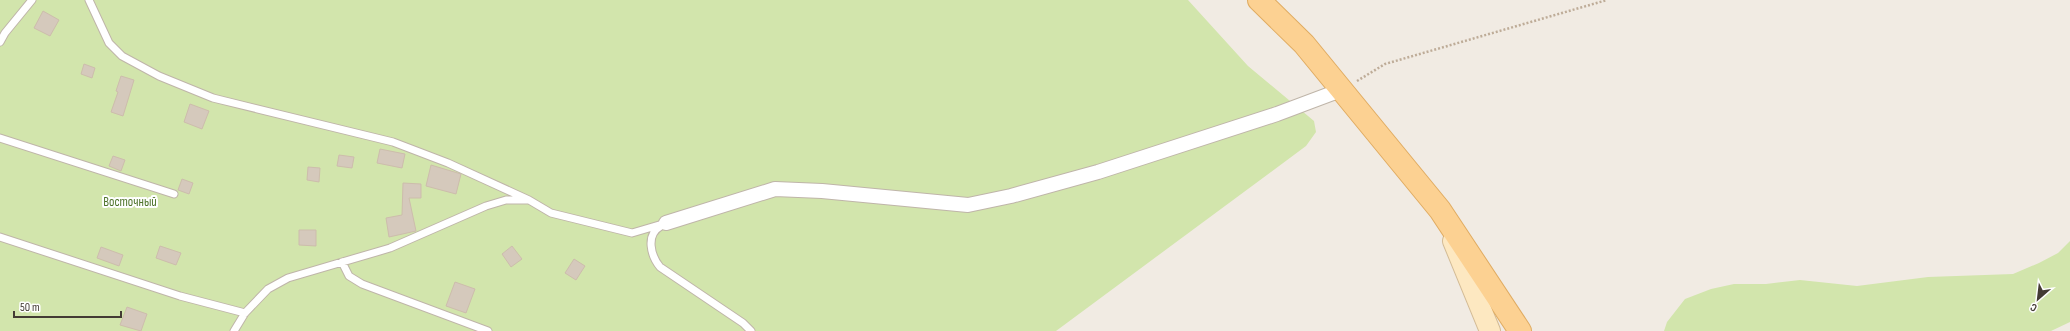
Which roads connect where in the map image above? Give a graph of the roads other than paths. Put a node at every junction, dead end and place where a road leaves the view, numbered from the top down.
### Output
1 (32, 0) edge
2 (89, 0) edge
3 (1258, 0) edge
4 (2, 31) edge
5 (0, 42) edge
6 (1341, 90) junction
7 (0, 138) edge
8 (174, 194) dead end
9 (529, 200) junction
10 (1440, 210) junction
11 (666, 223) junction
12 (0, 237) edge
13 (342, 262) junction
14 (245, 314) junction
15 (234, 331) edge
16 (488, 331) edge
17 (751, 331) edge
18 (1490, 331) edge
19 (1520, 331) edge

1 - 4 lane
2 - 9 lane
3 - 6 main road
4 - 5 lane
6 - 10 main road
6 - 11 street
7 - 8 lane
9 - 11 lane
9 - 13 lane
10 - 18 street
10 - 19 main road
11 - 17 lane
12 - 14 lane
13 - 14 lane
13 - 16 lane
14 - 15 lane

